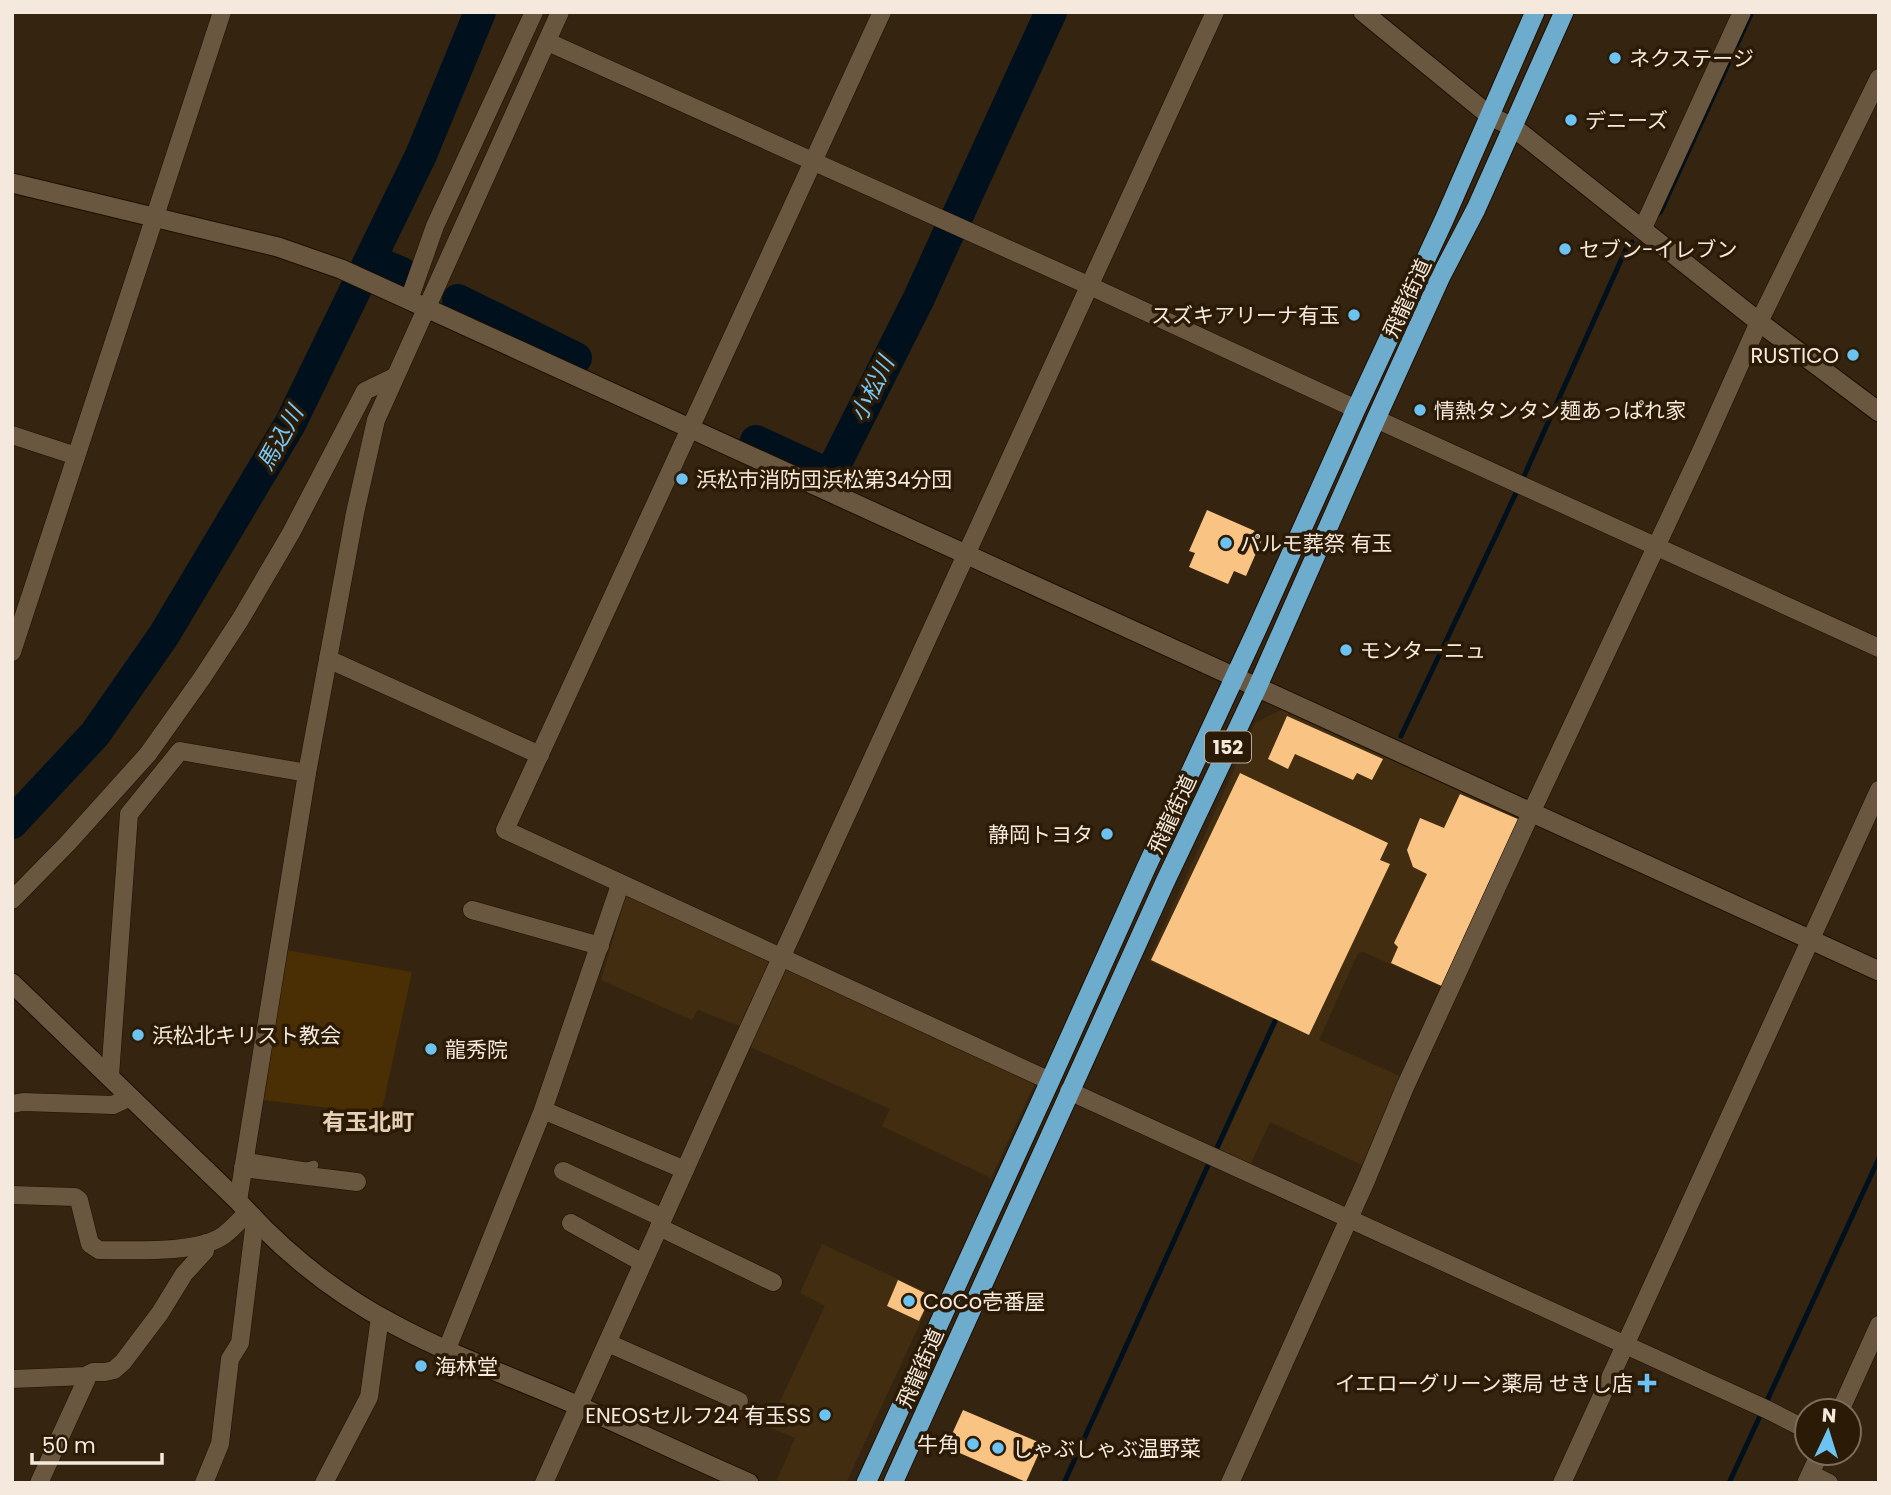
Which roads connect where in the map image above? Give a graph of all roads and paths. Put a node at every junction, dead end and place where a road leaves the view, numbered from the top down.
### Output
1 (222, 12) edge
2 (534, 12) edge
3 (560, 12) edge
4 (882, 12) edge
5 (1215, 12) edge
6 (1363, 12) edge
7 (1535, 12) edge
8 (1564, 12) edge
9 (1742, 12) edge
10 (548, 42) junction
11 (1879, 78) edge
12 (1490, 116) junction
13 (1513, 127) junction
14 (812, 161) junction
15 (12, 183) edge
16 (155, 216) junction
17 (1642, 230) junction
18 (1090, 286) junction
19 (417, 304) junction
20 (1759, 322) junction
21 (394, 377) junction
22 (1356, 409) junction
23 (1879, 412) edge
24 (1376, 419) junction
25 (689, 429) junction
26 (12, 435) edge
27 (76, 456) junction
28 (1657, 546) junction
29 (966, 555) junction
30 (1879, 648) edge
31 (12, 652) edge
32 (328, 659) junction
33 (1234, 677) junction
34 (1257, 688) junction
35 (540, 755) junction
36 (307, 773) junction
37 (1879, 790) edge
38 (1531, 813) junction
39 (620, 885) junction
40 (12, 900) edge
41 (472, 910) dead end
42 (1810, 939) junction
43 (600, 946) junction
44 (782, 957) junction
45 (1879, 971) edge
46 (16, 992) edge
47 (110, 1076) junction
48 (1051, 1081) junction
49 (1069, 1091) junction
50 (130, 1097) junction
51 (12, 1104) edge
52 (544, 1110) junction
53 (244, 1163) junction
54 (314, 1165) dead end
55 (563, 1171) dead end
56 (685, 1171) junction
57 (357, 1182) dead end
58 (12, 1195) edge
59 (247, 1211) junction
60 (1348, 1219) junction
61 (570, 1223) dead end
62 (661, 1223) junction
63 (206, 1242) junction
64 (643, 1263) junction
65 (773, 1282) dead end
66 (380, 1317) junction
67 (1879, 1325) edge
68 (608, 1343) junction
69 (1625, 1345) junction
70 (447, 1349) junction
71 (89, 1374) junction
72 (12, 1379) edge
73 (1846, 1397) edge
74 (739, 1401) dead end
75 (578, 1405) junction
76 (1793, 1423) edge
77 (1809, 1478) edge
78 (39, 1483) edge
79 (204, 1483) edge
80 (324, 1483) edge
81 (544, 1483) edge
82 (749, 1483) edge
83 (866, 1483) edge
84 (892, 1483) edge
85 (1230, 1483) edge
86 (1562, 1483) edge
87 (1829, 1483) edge

1 - 16 street
2 - 19 street
3 - 10 street
4 - 14 street
5 - 18 street
6 - 12 street
7 - 12 highway, 飛龍街道 / 152
8 - 13 highway, 飛龍街道 / 152
9 - 17 street
10 - 14 street
10 - 19 street
11 - 20 street
12 - 13 street
12 - 22 highway, 飛龍街道 / 152
13 - 17 street
13 - 24 highway, 飛龍街道 / 152
14 - 18 street
14 - 25 street
15 - 16 street
16 - 19 street
16 - 27 street
17 - 20 street
18 - 22 street
18 - 29 street
19 - 21 street
19 - 25 street
20 - 23 street
20 - 28 street
21 - 32 street
21 - 40 street
22 - 33 highway, 飛龍街道 / 152
24 - 28 street
24 - 34 highway, 飛龍街道 / 152
25 - 29 street
25 - 35 street
26 - 27 street
27 - 31 street
28 - 30 street
28 - 38 street
29 - 33 street
29 - 44 street
32 - 35 street
32 - 36 street
33 - 34 street
33 - 48 highway, 飛龍街道 / 152
34 - 38 street
34 - 49 highway, 飛龍街道 / 152
35 - 39 street
36 - 47 street
36 - 53 street
37 - 42 street
38 - 42 street
38 - 60 street
39 - 43 street
39 - 44 street
41 - 43 street
42 - 45 street
42 - 69 street
43 - 52 street
44 - 48 street
44 - 56 street
46 - 47 street
47 - 50 street
48 - 83 highway, 飛龍街道 / 152
49 - 60 street
49 - 84 highway, 飛龍街道 / 152
50 - 51 street
50 - 59 street
52 - 56 street
52 - 70 street
53 - 54 lane
53 - 57 street
53 - 59 street
55 - 62 street
56 - 62 street
58 - 63 street
59 - 63 street
59 - 66 street
59 - 79 street
60 - 69 street
60 - 85 street
61 - 64 street
62 - 64 street
62 - 65 street
63 - 71 street
64 - 68 street
66 - 70 street
66 - 80 street
67 - 73 street
68 - 74 street
68 - 75 street
69 - 76 street
69 - 86 street
70 - 75 street
71 - 72 street
71 - 78 street
75 - 81 street
75 - 82 street
77 - 87 street

